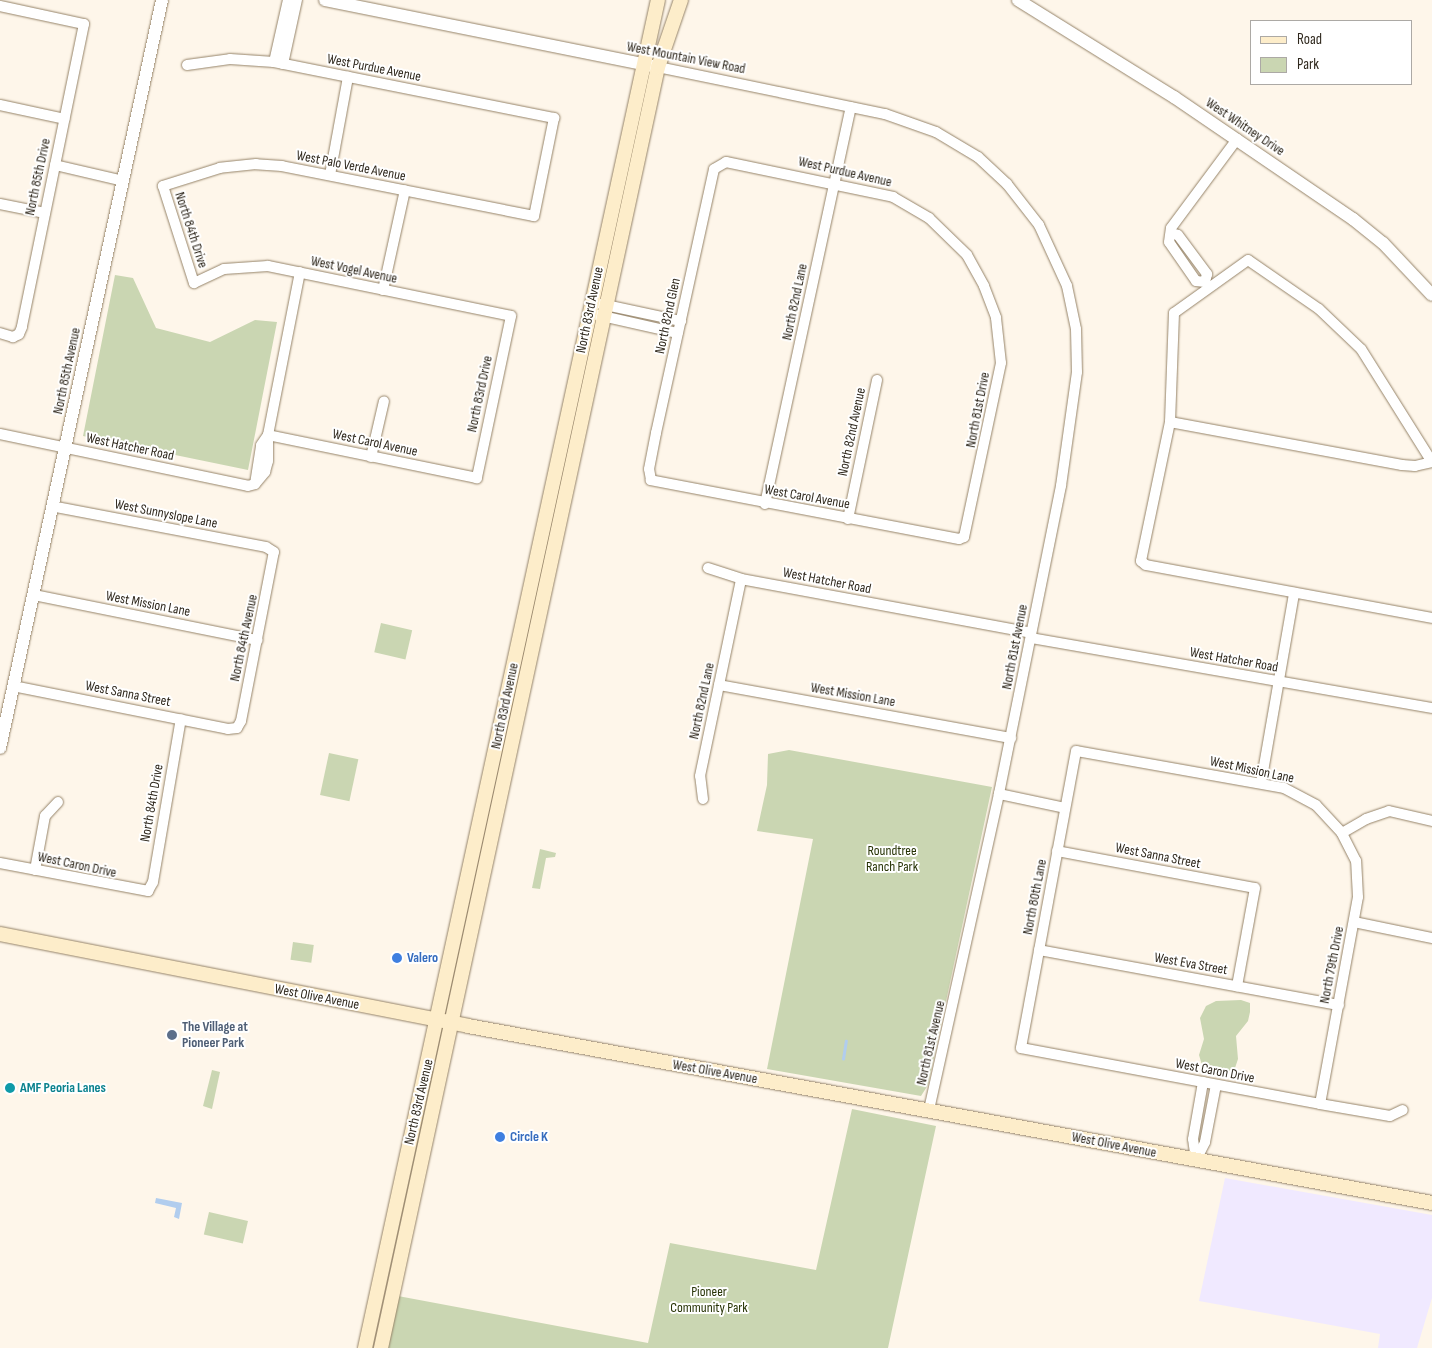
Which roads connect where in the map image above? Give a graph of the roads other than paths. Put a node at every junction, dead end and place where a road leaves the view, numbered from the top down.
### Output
1 (162, 0) edge
2 (288, 0) edge
3 (297, 0) edge
4 (325, 0) edge
5 (658, 0) edge
6 (681, 0) edge
7 (1005, 0) edge
8 (1021, 3) edge
9 (0, 6) edge
10 (278, 63) junction
11 (643, 64) junction
12 (187, 65) dead end
13 (658, 67) junction
14 (348, 77) junction
15 (0, 105) edge
16 (850, 107) junction
17 (64, 119) junction
18 (1237, 139) junction
19 (718, 164) joint
20 (55, 165) junction
21 (330, 176) junction
22 (123, 181) junction
23 (835, 183) junction
24 (162, 186) joint
25 (405, 190) junction
26 (1018, 196) joint
27 (0, 204) edge
28 (44, 213) junction
29 (534, 216) joint
30 (952, 239) joint
31 (300, 272) junction
32 (194, 283) joint
33 (1208, 285) junction
34 (383, 290) junction
35 (1432, 296) edge
36 (591, 307) junction
37 (606, 311) junction
38 (511, 316) joint
39 (681, 321) junction
40 (0, 333) edge
41 (678, 333) junction
42 (878, 380) dead end
43 (384, 401) dead end
44 (1170, 422) junction
45 (0, 434) edge
46 (268, 435) junction
47 (66, 447) junction
48 (371, 457) junction
49 (1432, 462) edge
50 (650, 475) joint
51 (477, 478) joint
52 (764, 504) junction
53 (52, 506) junction
54 (848, 519) junction
55 (964, 537) joint
56 (274, 552) joint
57 (708, 568) dead end
58 (741, 579) junction
59 (1294, 593) junction
60 (34, 595) junction
61 (1432, 618) edge
62 (1031, 635) junction
63 (258, 640) junction
64 (1279, 682) junction
65 (719, 685) junction
66 (13, 686) junction
67 (1432, 708) edge
68 (181, 719) junction
69 (237, 728) joint
70 (1011, 738) junction
71 (0, 748) edge
72 (1076, 751) joint
73 (1261, 783) junction
74 (999, 794) junction
75 (703, 799) dead end
76 (58, 802) dead end
77 (1065, 808) junction
78 (482, 810) junction
79 (497, 813) junction
80 (1432, 821) edge
81 (1342, 833) junction
82 (1057, 851) junction
83 (0, 863) edge
84 (35, 870) junction
85 (148, 892) joint
86 (1354, 922) junction
87 (0, 934) edge
88 (1432, 938) edge
89 (1039, 950) junction
90 (1237, 986) junction
91 (1339, 1005) junction
92 (437, 1020) junction
93 (452, 1023) junction
94 (1020, 1048) joint
95 (1203, 1082) junction
96 (1216, 1085) junction
97 (1320, 1104) junction
98 (1403, 1110) dead end
99 (929, 1111) junction
100 (1196, 1160) junction
101 (1432, 1203) edge
102 (381, 1275) junction
103 (396, 1278) junction
104 (365, 1348) edge
105 (381, 1348) edge

1 - 22 street, North 85th Avenue
2 - 10 street
3 - 10 street
4 - 11 street, West Mountain View Road
5 - 11 main road, North 83rd Avenue
6 - 13 main road, North 83rd Avenue
7 - 8 street, West Whitney Drive
8 - 18 street, West Whitney Drive
9 - 17 street, North 85th Drive
10 - 12 street, West Purdue Avenue
10 - 14 street, West Purdue Avenue
11 - 13 street, West Mountain View Road
11 - 36 main road, North 83rd Avenue
13 - 16 street, West Mountain View Road
13 - 37 main road, North 83rd Avenue
14 - 21 street
14 - 29 street, West Purdue Avenue
15 - 17 street
16 - 23 street, North 82nd Lane
16 - 26 street, West Mountain View Road
17 - 20 street, North 85th Drive
18 - 33 street
18 - 35 street, West Whitney Drive
19 - 23 street, West Purdue Avenue
19 - 39 street, North 82nd Glen
20 - 22 street
20 - 28 street, North 85th Drive
21 - 24 street, West Palo Verde Avenue
21 - 25 street, West Palo Verde Avenue
22 - 47 street, North 85th Avenue
23 - 30 street, West Purdue Avenue
23 - 52 street, North 82nd Lane
24 - 32 street, North 84th Drive
25 - 29 street, West Palo Verde Avenue
25 - 34 street
26 - 62 street, North 81st Avenue
27 - 28 street
28 - 40 street, North 85th Drive
30 - 55 street, North 81st Drive
31 - 32 street, West Vogel Avenue
31 - 34 street, West Vogel Avenue
31 - 46 street
33 - 44 street
33 - 49 street
34 - 38 street, West Vogel Avenue
36 - 37 street
36 - 78 main road, North 83rd Avenue
37 - 39 street
37 - 41 street
37 - 79 main road, North 83rd Avenue
38 - 51 street, North 83rd Drive
39 - 41 street, North 82nd Glen
41 - 50 street, North 82nd Glen
42 - 54 street, North 82nd Avenue
43 - 48 street
44 - 49 street
44 - 59 street
45 - 47 street, West Hatcher Road
46 - 47 street, West Hatcher Road
46 - 48 street, West Carol Avenue
47 - 53 street, North 85th Avenue
48 - 51 street, West Carol Avenue
50 - 52 street, West Carol Avenue
52 - 54 street, West Carol Avenue
53 - 56 street, West Sunnyslope Lane
53 - 60 street, North 85th Avenue
54 - 55 street, West Carol Avenue
56 - 63 street, North 84th Avenue
57 - 58 street, West Hatcher Road
58 - 62 street, West Hatcher Road
58 - 65 street, North 82nd Lane
59 - 61 street
59 - 64 street
60 - 63 street, West Mission Lane
60 - 66 street, North 85th Avenue
62 - 64 street, West Hatcher Road
62 - 70 street, North 81st Avenue
63 - 69 street, North 84th Avenue
64 - 67 street, West Hatcher Road
64 - 73 street
65 - 70 street, West Mission Lane
65 - 75 street, North 82nd Lane
66 - 68 street, West Sanna Street
66 - 71 street, North 85th Avenue
68 - 69 street, West Sanna Street
68 - 85 street, North 84th Drive
70 - 74 street, North 81st Avenue
72 - 73 street, West Mission Lane
72 - 77 street, North 80th Lane
73 - 81 street, West Mission Lane
74 - 77 street
74 - 99 street, North 81st Avenue
76 - 84 street
77 - 82 street, North 80th Lane
78 - 79 main road
78 - 92 main road, North 83rd Avenue
79 - 93 main road, North 83rd Avenue
80 - 81 street
81 - 86 street, North 79th Drive
82 - 89 street, North 80th Lane
82 - 90 street, West Sanna Street
83 - 84 street, West Caron Drive
84 - 85 street, West Caron Drive
86 - 88 street
86 - 91 street, North 79th Drive
87 - 92 main road, West Olive Avenue
89 - 90 street, West Eva Street
89 - 94 street, North 80th Lane
90 - 91 street, West Eva Street
91 - 97 street, North 79th Drive
92 - 93 main road, West Olive Avenue
92 - 102 main road, North 83rd Avenue
93 - 99 main road, West Olive Avenue
93 - 103 main road, North 83rd Avenue
94 - 95 street, West Caron Drive
95 - 96 street, West Caron Drive
95 - 100 street
96 - 97 street, West Caron Drive
96 - 100 street
97 - 98 street, West Caron Drive
99 - 100 main road, West Olive Avenue
100 - 101 main road, West Olive Avenue
102 - 103 main road
102 - 104 main road, North 83rd Avenue
103 - 105 main road, North 83rd Avenue

